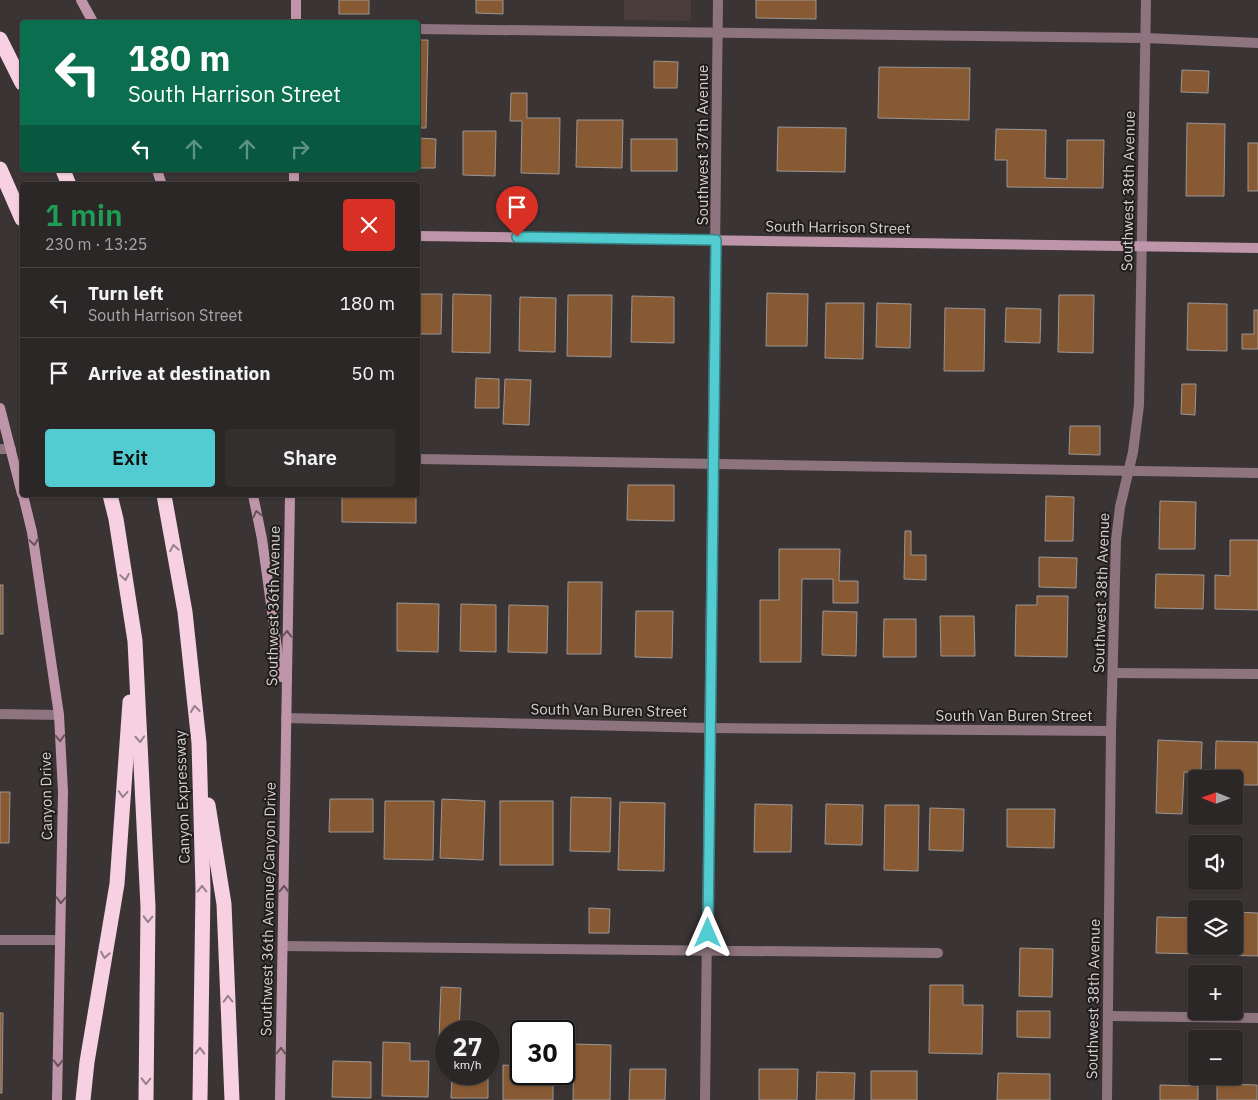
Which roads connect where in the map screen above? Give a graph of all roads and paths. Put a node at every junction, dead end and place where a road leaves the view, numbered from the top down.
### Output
1 (81, 0) edge
2 (296, 0) edge
3 (718, 0) edge
4 (1146, 0) edge
5 (92, 20) edge
6 (296, 20) edge
7 (420, 29) edge
8 (718, 32) junction
9 (1146, 38) junction
10 (0, 39) edge
11 (1258, 43) edge
12 (20, 79) edge
13 (0, 169) edge
14 (20, 214) edge
15 (420, 236) edge
16 (716, 240) junction
17 (1142, 246) junction
18 (1258, 248) edge
19 (0, 408) edge
20 (0, 449) edge
21 (11, 449) junction
22 (420, 459) edge
23 (714, 465) junction
24 (1129, 471) junction
25 (1258, 473) edge
26 (20, 483) edge
27 (24, 497) edge
28 (110, 497) edge
29 (164, 497) edge
30 (253, 497) edge
31 (290, 497) edge
32 (134, 641) junction
33 (1113, 673) junction
34 (1258, 674) edge
35 (0, 714) edge
36 (59, 715) junction
37 (286, 718) junction
38 (709, 728) junction
39 (1111, 731) junction
40 (199, 743) junction
41 (0, 940) edge
42 (60, 940) junction
43 (284, 946) junction
44 (707, 952) junction
45 (938, 953) dead end
46 (1108, 1016) junction
47 (1258, 1018) edge
48 (57, 1100) edge
49 (83, 1100) edge
50 (146, 1100) edge
51 (200, 1100) edge
52 (232, 1100) edge
53 (280, 1100) edge
54 (705, 1100) edge
55 (1107, 1100) edge

1 - 5 main road
2 - 6 main road
3 - 8 street, Southwest 37th Avenue
4 - 9 street, Southwest 38th Avenue
7 - 8 street
8 - 9 street
8 - 16 street, Southwest 37th Avenue
9 - 11 street
9 - 17 street, Southwest 38th Avenue
10 - 12 highway
13 - 14 highway
15 - 16 main road, South Harrison Street
16 - 17 main road, South Harrison Street
16 - 23 street, Southwest 37th Avenue
17 - 18 main road, South Harrison Street
17 - 24 street, Southwest 38th Avenue
19 - 21 main road, Canyon Drive
20 - 21 street
21 - 26 main road, Canyon Drive
22 - 23 street
23 - 24 street
23 - 38 street, Southwest 37th Avenue
24 - 25 street
24 - 33 street, Southwest 38th Avenue
27 -> 36 main road, Canyon Drive
28 -> 32 highway
40 -> 29 highway, Canyon Expressway
37 -> 30 main road
37 -> 31 main road, Southwest 36th Avenue
32 -> 49 highway
32 -> 50 highway
33 - 34 street
33 - 39 street, Southwest 38th Avenue
35 - 36 street
36 -> 42 main road, Canyon Drive
37 - 38 street, South Van Buren Street
43 -> 37 main road, Southwest 36th Avenue/Canyon Drive
38 - 39 street, South Van Buren Street
38 - 44 street, Southwest 37th Avenue
39 - 46 street, Southwest 38th Avenue
51 -> 40 highway, Canyon Expressway
52 -> 40 highway
41 - 42 street
42 -> 48 main road, Canyon Drive
43 - 44 street
53 -> 43 main road, Southwest 36th Avenue/Canyon Drive
44 - 45 street
44 - 54 street, Southwest 37th Avenue
46 - 47 street
46 - 55 street, Southwest 38th Avenue

